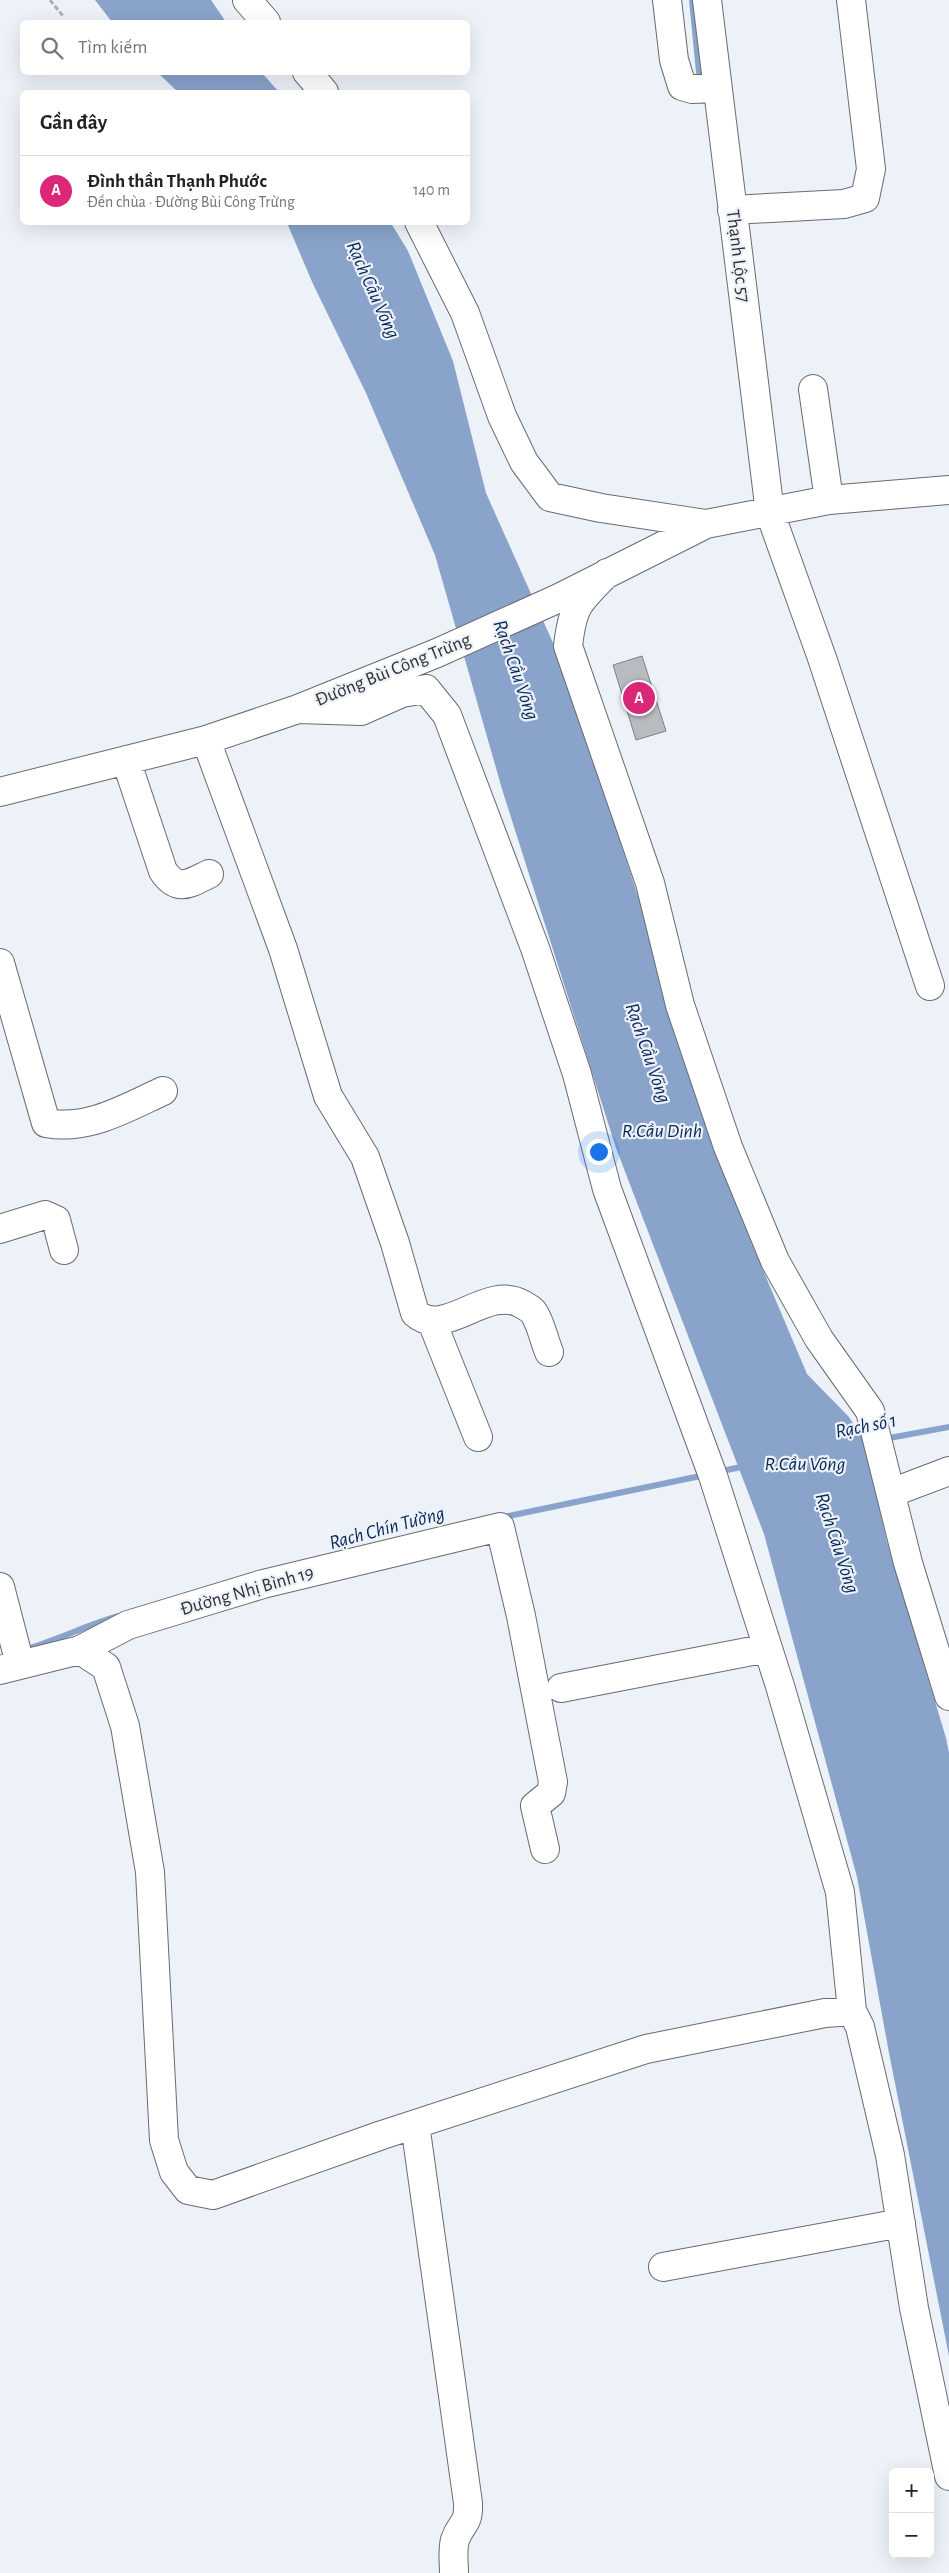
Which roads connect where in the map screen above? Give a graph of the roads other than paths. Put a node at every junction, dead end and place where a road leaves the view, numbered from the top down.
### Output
1 (247, 0) edge
2 (667, 0) edge
3 (707, 0) edge
4 (851, 0) edge
5 (264, 20) edge
6 (310, 75) edge
7 (717, 88) junction
8 (322, 90) edge
9 (732, 210) junction
10 (421, 225) edge
11 (813, 389) dead end
12 (948, 496) edge
13 (829, 500) junction
14 (770, 513) junction
15 (706, 524) junction
16 (606, 573) junction
17 (298, 709) junction
18 (206, 740) junction
19 (126, 760) junction
20 (0, 792) edge
21 (210, 874) dead end
22 (0, 963) edge
23 (930, 986) dead end
24 (163, 1091) dead end
25 (0, 1229) edge
26 (64, 1250) dead end
27 (432, 1322) junction
28 (549, 1352) dead end
29 (478, 1437) dead end
30 (949, 1471) edge
31 (891, 1493) junction
32 (0, 1587) edge
33 (768, 1648) junction
34 (80, 1650) junction
35 (13, 1659) edge
36 (561, 1688) dead end
37 (949, 1696) edge
38 (545, 1849) dead end
39 (852, 2011) junction
40 (415, 2124) junction
41 (901, 2223) junction
42 (663, 2267) dead end
43 (949, 2476) edge
44 (454, 2573) edge

1 - 5 street
2 - 7 street
3 - 7 street, Thạnh Lộc 57
4 - 9 street
6 - 8 street
7 - 9 street, Thạnh Lộc 57
9 - 14 street, Thạnh Lộc 57
10 - 15 street
11 - 13 street
12 - 13 street, Đường Bùi Công Trừng
13 - 14 street, Đường Bùi Công Trừng
14 - 15 street, Đường Bùi Công Trừng
14 - 23 street, Thạnh Lộc 57
15 - 16 street, Đường Bùi Công Trừng
16 - 17 street, Đường Bùi Công Trừng
16 - 31 street
17 - 18 street, Đường Bùi Công Trừng
17 - 33 street
18 - 19 street, Đường Bùi Công Trừng
18 - 27 street
19 - 20 street, Đường Bùi Công Trừng
19 - 21 street
22 - 24 street
25 - 26 street
27 - 28 street
27 - 29 street
30 - 31 street
31 - 37 street
32 - 35 street
33 - 36 street
33 - 39 street
34 - 35 street, Đường Nhị Bình 19
34 - 38 street, Đường Nhị Bình 19
34 - 40 street
39 - 40 street
39 - 41 street
40 - 44 street
41 - 42 street
41 - 43 street

